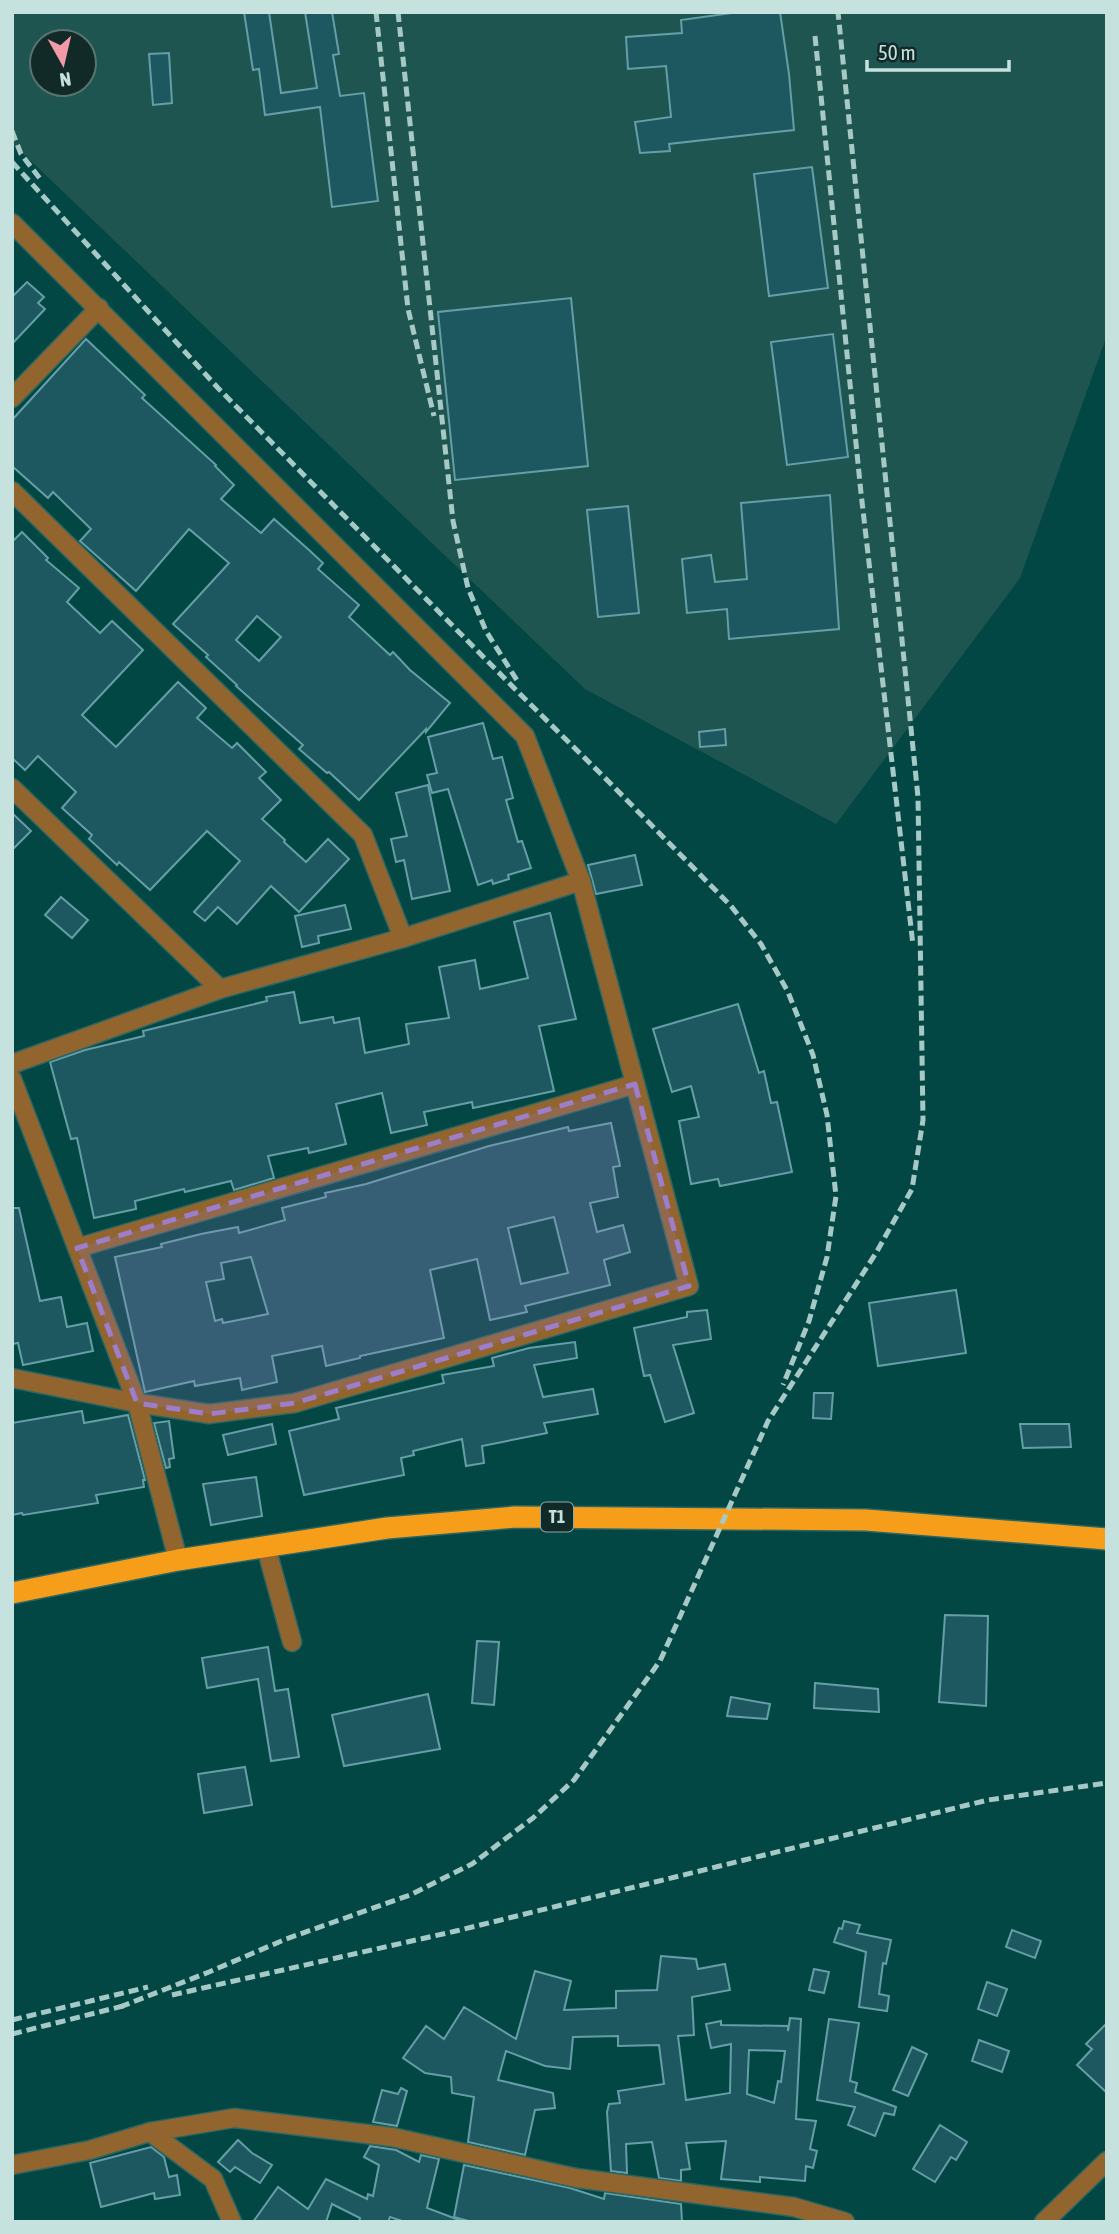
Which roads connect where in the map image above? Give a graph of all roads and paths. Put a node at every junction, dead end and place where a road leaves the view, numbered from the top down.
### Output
1 (12, 223) edge
2 (99, 308) junction
3 (12, 398) edge
4 (12, 491) edge
5 (12, 788) edge
6 (581, 881) junction
7 (403, 938) junction
8 (219, 989) junction
9 (12, 1064) edge
10 (12, 1079) edge
11 (635, 1084) junction
12 (77, 1248) junction
13 (12, 1378) edge
14 (137, 1403) junction
15 (1107, 1539) edge
16 (266, 1547) junction
17 (177, 1560) junction
18 (12, 1593) edge
19 (292, 1642) dead end
20 (150, 2132) junction
21 (1107, 2161) edge
22 (12, 2165) edge
23 (232, 2222) edge
24 (845, 2222) edge
25 (1044, 2222) edge

1 - 2 street
2 - 3 street
2 - 6 street
4 - 7 street
5 - 8 street
6 - 7 street
6 - 11 street
7 - 8 street
8 - 9 street
10 - 12 street
11 - 12 street
11 - 14 street
12 - 14 street
13 - 14 street
14 - 17 street
15 - 16 highway, T1
16 - 17 highway, T1
16 - 19 street
17 - 18 highway, T1
20 - 22 street
20 - 23 street
20 - 24 street
21 - 25 street

